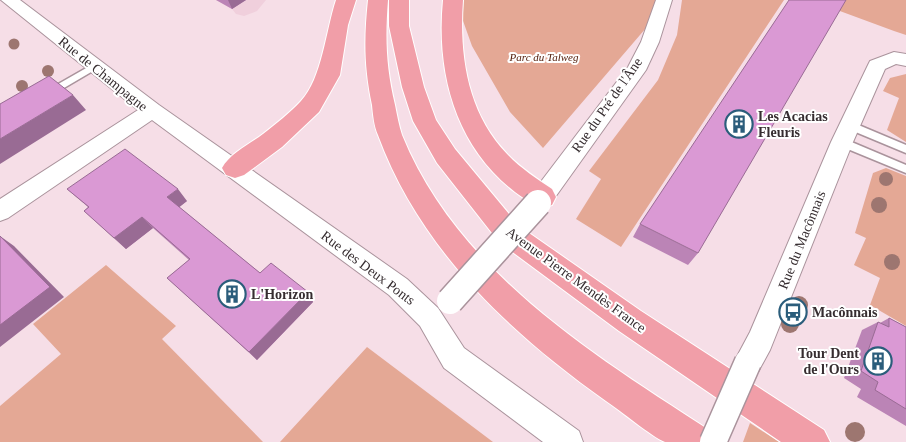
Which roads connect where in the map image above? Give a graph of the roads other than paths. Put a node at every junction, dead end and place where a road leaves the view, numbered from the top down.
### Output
1 (9, 0) edge
2 (346, 0) edge
3 (378, 0) edge
4 (398, 0) edge
5 (453, 0) edge
6 (664, 0) edge
7 (906, 60) edge
8 (95, 66) junction
9 (41, 97) edge
10 (152, 110) junction
11 (846, 134) junction
12 (906, 149) edge
13 (234, 168) junction
14 (906, 169) edge
15 (541, 200) junction
16 (0, 211) edge
17 (440, 309) junction
18 (568, 442) edge
19 (696, 442) edge
20 (712, 442) edge
21 (812, 442) edge

1 - 8 street, Rue de Champagne
2 - 13 main road
3 - 19 main road
4 - 21 main road, Avenue Pierre Mendès France
5 - 15 main road
6 - 15 street, Rue du Pré de l'Âne
7 - 11 street, Rue du Macônnais
8 - 9 lane
8 - 10 street, Rue de Champagne
10 - 13 street, Rue des Deux Ponts
10 - 16 street, Rue de Champagne
11 - 12 lane
11 - 14 lane
11 - 20 street, Rue du Macônnais, bridge
13 - 17 street, Rue des Deux Ponts
15 - 17 street, Rue du Pré de l'Âne, bridge
17 - 18 street, Rue des Deux Ponts

